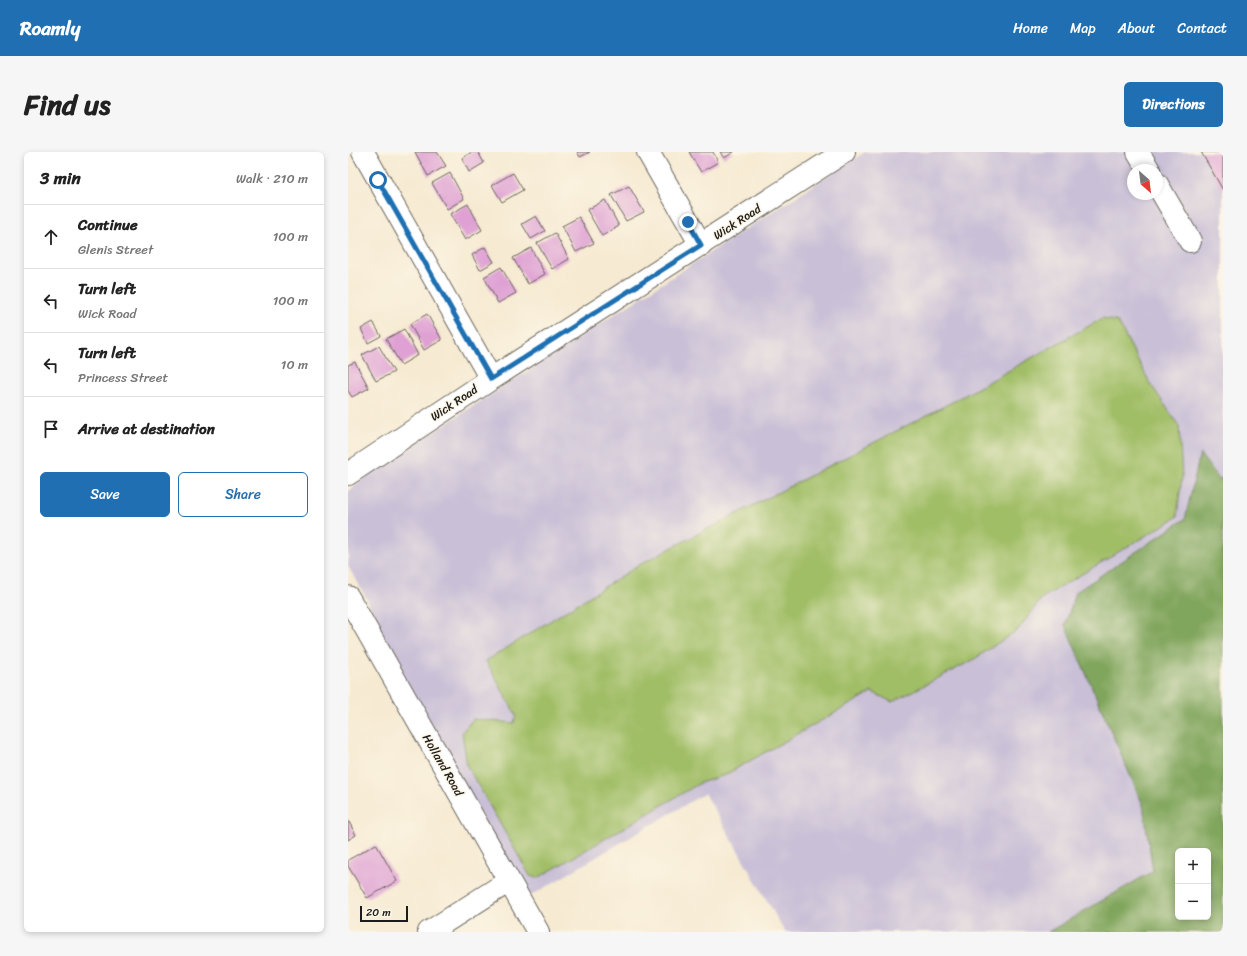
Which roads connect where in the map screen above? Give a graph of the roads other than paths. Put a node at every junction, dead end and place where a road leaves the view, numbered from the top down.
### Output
1 (363, 152) edge
2 (648, 152) edge
3 (844, 152) edge
4 (1138, 152) edge
5 (1145, 164) edge
6 (1163, 194) edge
7 (1190, 241) dead end
8 (701, 245) junction
9 (491, 379) junction
10 (348, 474) edge
11 (348, 597) edge
12 (509, 881) junction
13 (429, 932) edge
14 (538, 932) edge

1 - 9 street
2 - 8 street
3 - 8 street, Wick Road
4 - 5 street
6 - 7 street
8 - 9 street, Wick Road
9 - 10 street, Wick Road
11 - 12 street, Holland Road
12 - 13 street
12 - 14 street, Holland Road

